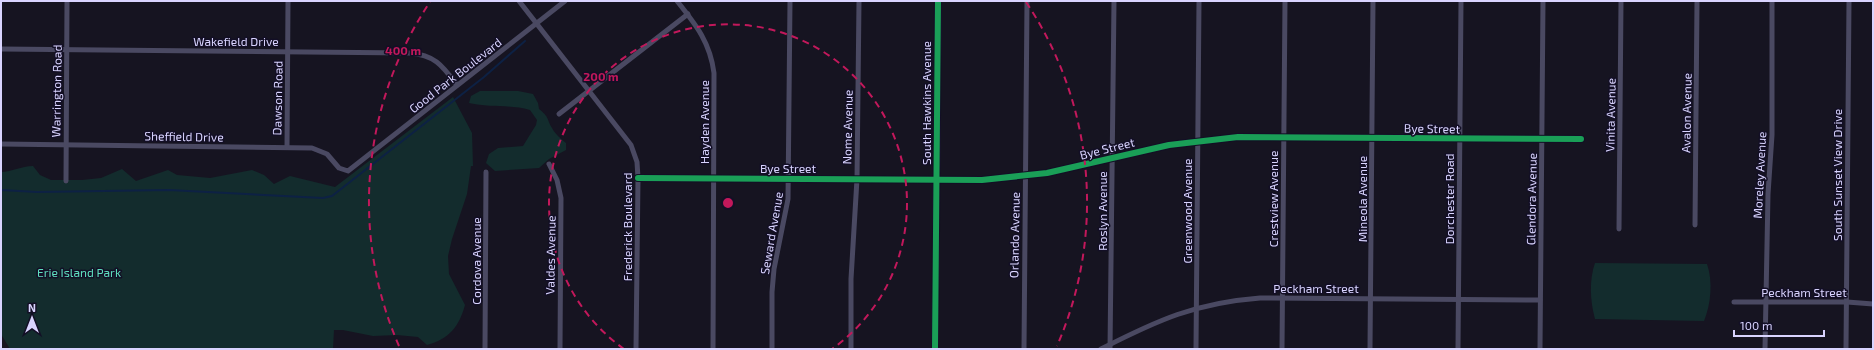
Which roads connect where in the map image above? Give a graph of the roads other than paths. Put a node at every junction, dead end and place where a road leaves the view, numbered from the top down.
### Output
1 (67, 1) edge
2 (288, 1) edge
3 (519, 1) edge
4 (565, 1) edge
5 (677, 1) edge
6 (790, 1) edge
7 (859, 1) edge
8 (938, 1) edge
9 (1027, 1) edge
10 (1114, 1) edge
11 (1199, 1) edge
12 (1285, 1) edge
13 (1373, 1) edge
14 (1461, 1) edge
15 (1543, 1) edge
16 (1621, 1) edge
17 (1697, 1) edge
18 (1772, 1) edge
19 (1849, 1) edge
20 (688, 14) junction
21 (536, 24) junction
22 (1, 49) edge
23 (67, 49) junction
24 (288, 52) junction
25 (457, 85) junction
26 (588, 92) junction
27 (559, 114) dead end
28 (1284, 136) junction
29 (1372, 138) junction
30 (1460, 139) junction
31 (1542, 139) junction
32 (1581, 139) dead end
33 (1198, 141) junction
34 (1, 144) edge
35 (66, 145) junction
36 (287, 147) junction
37 (1112, 158) junction
38 (549, 164) dead end
39 (357, 165) joint
40 (486, 172) dead end
41 (1026, 176) junction
42 (638, 178) junction
43 (714, 179) junction
44 (789, 179) junction
45 (857, 180) junction
46 (937, 180) junction
47 (66, 181) dead end
48 (1695, 225) dead end
49 (1619, 229) dead end
50 (1283, 298) junction
51 (1371, 298) junction
52 (1459, 299) junction
53 (1540, 300) junction
54 (1734, 302) dead end
55 (1766, 302) junction
56 (1846, 302) junction
57 (1873, 304) edge
58 (1197, 308) junction
59 (1110, 347) edge
60 (485, 349) edge
61 (560, 349) edge
62 (636, 349) edge
63 (713, 349) edge
64 (772, 349) edge
65 (851, 349) edge
66 (935, 349) edge
67 (1024, 349) edge
68 (1101, 349) edge
69 (1196, 349) edge
70 (1282, 349) edge
71 (1370, 349) edge
72 (1458, 349) edge
73 (1540, 349) edge
74 (1765, 349) edge
75 (1846, 349) edge

1 - 23 street, Warrington Road
2 - 24 street, Dawson Road
3 - 21 street, Frederick Boulevard
4 - 21 street, Good Park Boulevard
5 - 20 street, Hayden Avenue
6 - 44 street, Seward Avenue
7 - 45 street, Nome Avenue
8 - 46 main road, South Hawkins Avenue
9 - 41 street, Orlando Avenue
10 - 37 street, Roslyn Avenue
11 - 33 street, Greenwood Avenue
12 - 28 street, Crestview Avenue
13 - 29 street, Mineola Avenue
14 - 30 street, Dorchester Road
15 - 31 street, Glendora Avenue
16 - 49 street, Vinita Avenue
17 - 48 street, Avalon Avenue
18 - 55 street, Moreley Avenue
19 - 56 street, South Sunset View Drive
20 - 26 street
20 - 43 street, Hayden Avenue
21 - 25 street, Good Park Boulevard
21 - 26 street, Frederick Boulevard
22 - 23 street, Wakefield Drive
23 - 24 street, Wakefield Drive
23 - 35 street, Warrington Road
24 - 25 street, Wakefield Drive
24 - 36 street, Dawson Road
25 - 39 street, Good Park Boulevard
26 - 27 street
26 - 42 street, Frederick Boulevard
28 - 29 street, Bye Street
28 - 33 street, Bye Street
28 - 50 street, Crestview Avenue
29 - 30 street, Bye Street
29 - 51 street, Mineola Avenue
30 - 31 street, Bye Street
30 - 52 street, Dorchester Road
31 - 32 street, Bye Street
31 - 53 street, Glendora Avenue
33 - 37 street, Bye Street
33 - 58 street, Greenwood Avenue
34 - 35 street, Sheffield Drive
35 - 36 street, Sheffield Drive
35 - 47 street, Warrington Road
36 - 39 street, Sheffield Drive
37 - 41 street, Bye Street
37 - 59 street, Roslyn Avenue
38 - 61 street, Valdes Avenue
40 - 60 street, Cordova Avenue
41 - 46 street, Bye Street
41 - 67 street, Orlando Avenue
42 - 43 street, Bye Street
42 - 62 street, Frederick Boulevard
43 - 44 street, Bye Street
43 - 63 street, Hayden Avenue
44 - 45 street, Bye Street
44 - 64 street, Seward Avenue
45 - 46 street, Bye Street
45 - 65 street, Nome Avenue
46 - 66 main road, South Hawkins Avenue
50 - 51 street, Peckham Street
50 - 58 street, Peckham Street
50 - 70 street, Crestview Avenue
51 - 52 street, Peckham Street
51 - 71 street, Mineola Avenue
52 - 53 street, Peckham Street
52 - 72 street, Dorchester Road
53 - 73 street, Glendora Avenue
54 - 55 street, Peckham Street
55 - 56 street, Peckham Street
55 - 74 street, Moreley Avenue
56 - 57 street, Peckham Street
56 - 75 street, South Sunset View Drive
58 - 59 street, Peckham Street
58 - 69 street, Greenwood Avenue
59 - 68 street, Peckham Street

